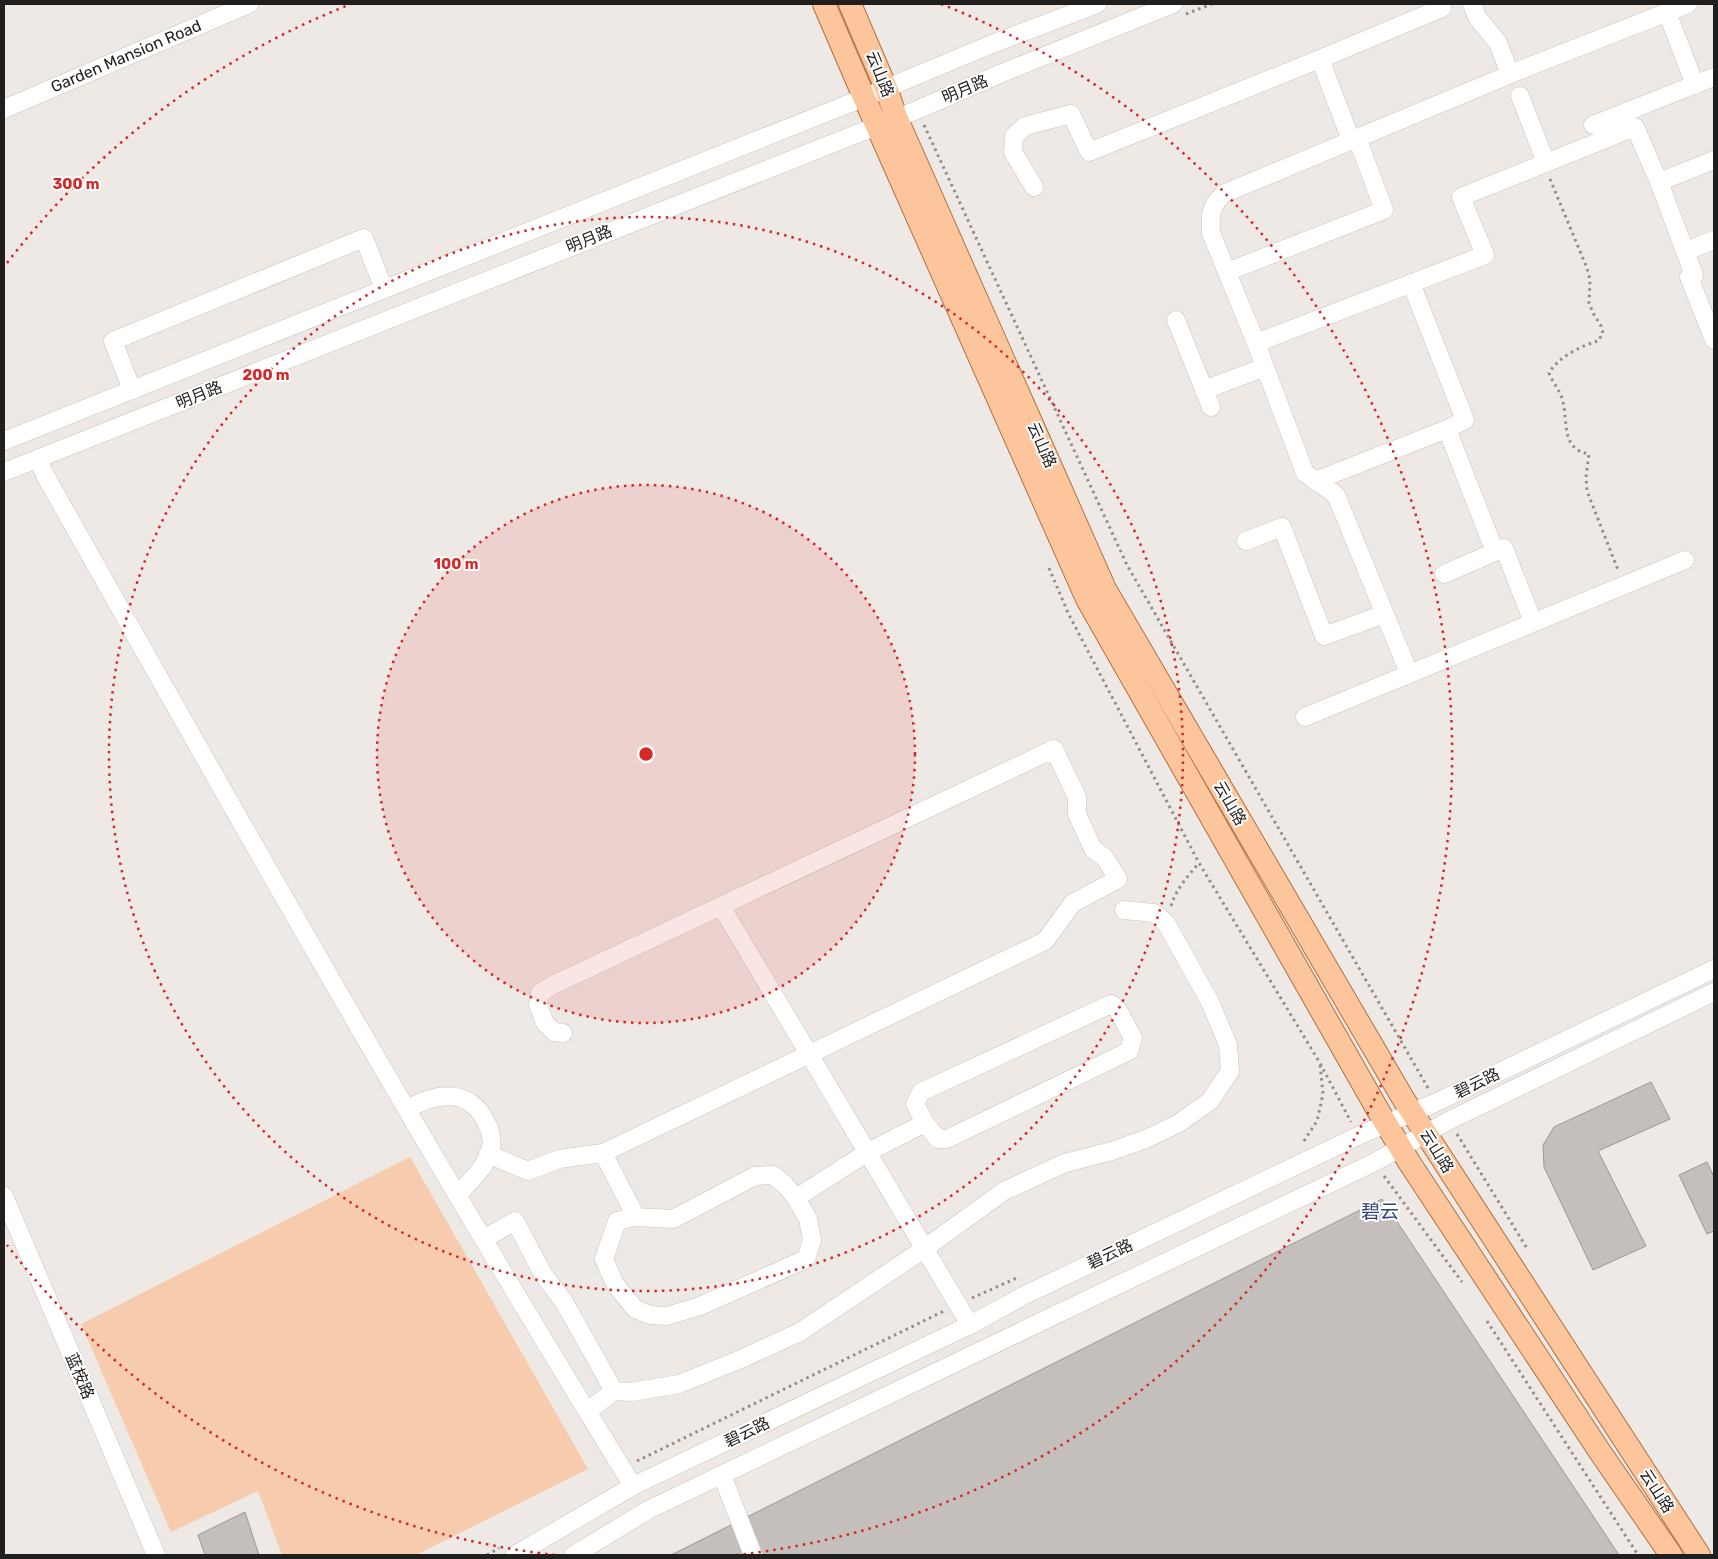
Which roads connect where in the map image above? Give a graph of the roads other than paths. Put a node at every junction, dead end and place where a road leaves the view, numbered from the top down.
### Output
1 (249, 4) edge
2 (824, 4) edge
3 (850, 4) edge
4 (1097, 4) edge
5 (1173, 4) edge
6 (1472, 4) edge
7 (1688, 4) edge
8 (1442, 8) dead end
9 (1668, 12) junction
10 (1320, 59) junction
11 (1511, 74) junction
12 (1714, 77) edge
13 (1695, 85) junction
14 (886, 88) junction
15 (1520, 96) dead end
16 (864, 97) junction
17 (4, 109) edge
18 (896, 117) junction
19 (1593, 125) dead end
20 (1354, 139) junction
21 (1714, 160) edge
22 (1545, 163) junction
23 (1658, 182) junction
24 (1034, 187) dead end
25 (1714, 240) edge
26 (1686, 251) junction
27 (1227, 272) junction
28 (1411, 283) junction
29 (384, 289) junction
30 (1176, 320) dead end
31 (1714, 340) edge
32 (1256, 343) junction
33 (1265, 367) junction
34 (132, 390) junction
35 (1204, 390) junction
36 (1211, 407) dead end
37 (1446, 429) junction
38 (4, 441) edge
39 (38, 459) junction
40 (4, 472) edge
41 (1315, 481) junction
42 (1246, 541) dead end
43 (1495, 552) junction
44 (1685, 560) dead end
45 (1444, 574) dead end
46 (1384, 614) junction
47 (1533, 622) junction
48 (1408, 673) junction
49 (1305, 717) dead end
50 (722, 906) junction
51 (1124, 910) dead end
52 (1714, 969) edge
53 (1714, 992) edge
54 (563, 1033) dead end
55 (809, 1054) junction
56 (407, 1109) junction
57 (1412, 1113) junction
58 (925, 1123) junction
59 (1386, 1124) junction
60 (1425, 1134) junction
61 (1401, 1148) junction
62 (868, 1152) junction
63 (603, 1153) junction
64 (488, 1154) junction
65 (458, 1194) junction
66 (4, 1196) edge
67 (796, 1198) junction
68 (636, 1217) junction
69 (484, 1239) junction
70 (924, 1249) junction
71 (970, 1325) junction
72 (614, 1391) junction
73 (588, 1411) junction
74 (722, 1475) junction
75 (634, 1486) junction
76 (156, 1555) edge
77 (515, 1555) edge
78 (574, 1555) edge
79 (753, 1555) edge
80 (1671, 1555) edge
81 (1699, 1555) edge

1 - 17 street, Garden Mansion Road
2 - 16 main road, 云山路
3 - 14 main road, 云山路
4 - 14 street, 明月路
5 - 18 street, 明月路
6 - 11 street
7 - 9 street
8 - 10 street
9 - 11 street
9 - 13 street
10 - 20 street
10 - 24 street
11 - 20 street
12 - 13 street
13 - 19 street
14 - 16 street, 明月路
14 - 18 main road, 云山路
15 - 22 street
16 - 18 main road, 云山路
16 - 29 street, 明月路
18 - 39 street, 明月路
18 - 57 main road, 云山路
18 - 59 main road, 云山路
20 - 27 street
20 - 27 street
21 - 23 street
22 - 23 street
22 - 28 street
23 - 26 street
25 - 26 street
26 - 31 street
27 - 32 street
28 - 32 street
28 - 37 street
29 - 34 street, 明月路
29 - 34 street
30 - 35 street
32 - 33 street
33 - 35 street
33 - 41 street
34 - 38 street, 明月路
35 - 36 street
37 - 41 street
37 - 43 street
39 - 40 street, 明月路
39 - 56 street
41 - 46 street
42 - 46 street
43 - 45 street
43 - 47 street
44 - 47 street
46 - 48 street
47 - 48 street
48 - 49 street
50 - 54 street
50 - 55 street
50 - 55 street
51 - 70 street
52 - 57 street, 碧云路
53 - 60 street, 碧云路
55 - 62 street
55 - 63 street
56 - 64 street
56 - 65 street
57 - 59 street, 碧云路
57 - 60 main road, 云山路
58 - 58 street
58 - 62 street
59 - 61 main road, 云山路
59 - 71 street, 碧云路
60 - 61 street, 碧云路
60 - 81 main road, 云山路
61 - 74 street, 碧云路
61 - 80 main road, 云山路
62 - 67 street
62 - 70 street
63 - 64 street
63 - 68 street
64 - 65 street
65 - 69 street
66 - 76 street, 蓝桉路
67 - 68 street
67 - 68 street
69 - 72 street
69 - 73 street
70 - 71 street
70 - 72 street
71 - 75 street, 碧云路
72 - 73 street
73 - 75 street
74 - 78 street, 碧云路
74 - 79 street
75 - 77 street, 碧云路

